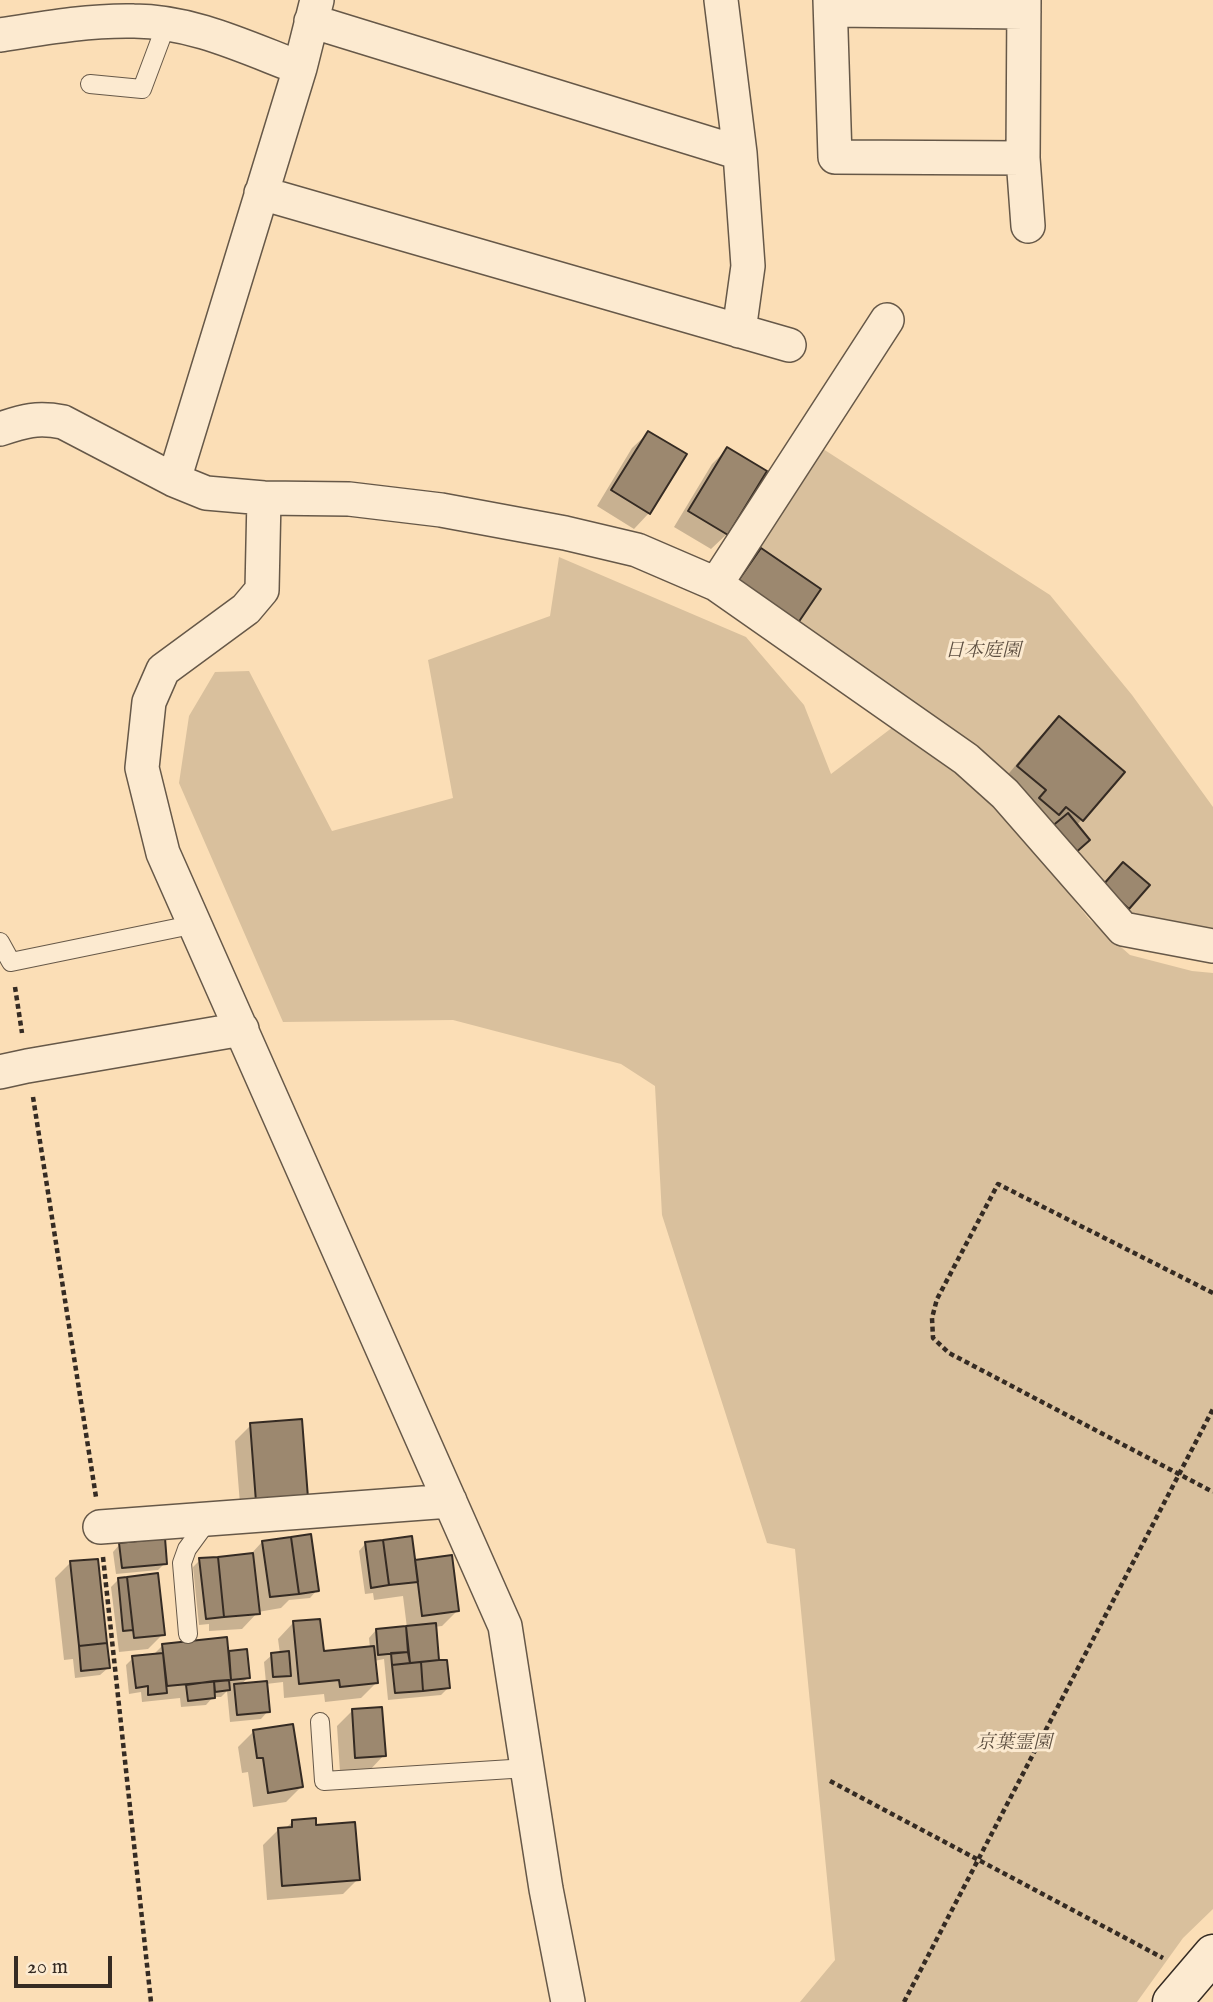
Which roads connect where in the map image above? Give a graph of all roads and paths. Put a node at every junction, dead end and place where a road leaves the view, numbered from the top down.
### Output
1 (720, 0) edge
2 (830, 5) edge
3 (1024, 6) edge
4 (314, 11) edge
5 (166, 25) junction
6 (0, 35) edge
7 (300, 68) junction
8 (90, 84) dead end
9 (740, 153) junction
10 (1023, 158) junction
11 (261, 192) junction
12 (1028, 226) dead end
13 (887, 320) dead end
14 (738, 331) junction
15 (789, 345) dead end
16 (0, 429) edge
17 (174, 480) junction
18 (264, 498) junction
19 (716, 584) junction
20 (196, 923) junction
21 (0, 942) edge
22 (1213, 946) edge
23 (11, 962) junction
24 (242, 1029) junction
25 (14, 1069) edge
26 (1213, 1293) edge
27 (1213, 1409) edge
28 (1179, 1474) junction
29 (1213, 1492) edge
30 (450, 1501) junction
31 (209, 1519) junction
32 (100, 1528) junction
33 (188, 1634) dead end
34 (320, 1722) dead end
35 (527, 1769) junction
36 (830, 1781) dead end
37 (978, 1859) junction
38 (1194, 1977) edge
39 (151, 2002) edge
40 (568, 2002) edge
41 (904, 2002) edge

1 - 9 street
2 - 3 street
2 - 10 street
3 - 10 street
4 - 7 street
4 - 9 street
5 - 6 street
5 - 7 street
5 - 8 lane
7 - 11 street
9 - 14 street
10 - 12 street
11 - 14 street
11 - 17 street
13 - 19 street
14 - 15 street
16 - 17 street
17 - 18 street
18 - 19 street
18 - 20 street
19 - 22 street
20 - 23 lane
20 - 24 street
21 - 23 lane
23 - 25 path
24 - 25 street
24 - 30 street
25 - 32 path
26 - 28 path
27 - 28 path
28 - 29 path
28 - 37 path
30 - 31 street
30 - 35 street
31 - 32 street
31 - 33 lane
32 - 39 path
34 - 35 lane
35 - 40 street
36 - 37 path
37 - 38 path
37 - 41 path

